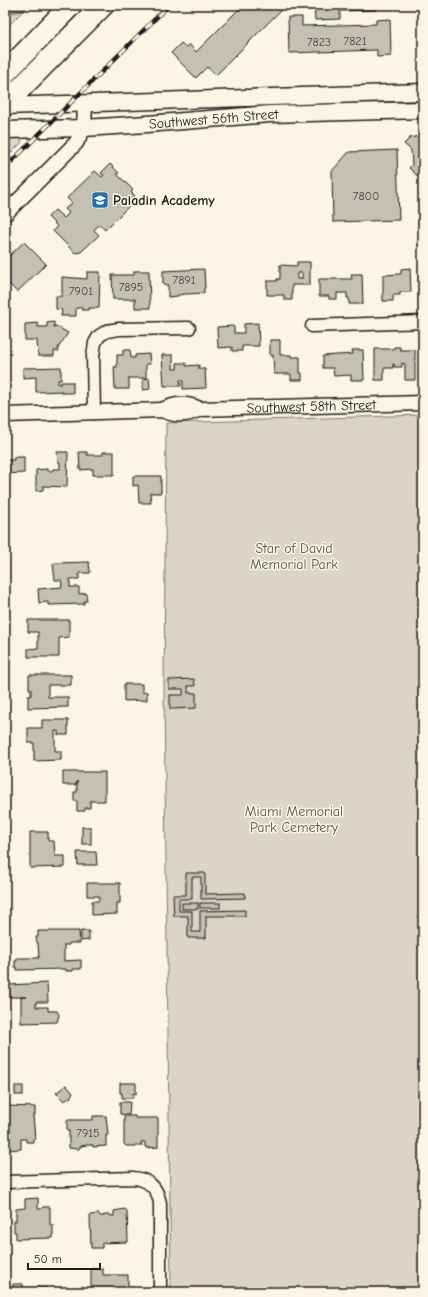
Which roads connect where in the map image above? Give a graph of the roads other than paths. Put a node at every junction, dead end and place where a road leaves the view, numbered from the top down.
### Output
1 (71, 5) edge
2 (103, 5) edge
3 (5, 73) edge
4 (423, 92) edge
5 (85, 103) junction
6 (5, 105) edge
7 (423, 110) edge
8 (84, 128) junction
9 (5, 130) edge
10 (5, 214) edge
11 (423, 322) edge
12 (312, 326) dead end
13 (189, 328) dead end
14 (423, 402) edge
15 (94, 413) junction
16 (5, 415) edge
17 (5, 1182) edge
18 (160, 1292) edge

1 - 3 highway
2 - 6 highway
4 - 5 main road, Southwest 56th Street
5 - 6 main road, Southwest 56th Street
5 - 8 street
7 - 8 main road, Southwest 56th Street
8 - 9 main road, Southwest 56th Street
8 - 10 street
11 - 12 street
13 - 15 street
14 - 15 street, Southwest 58th Street
15 - 16 street, Southwest 58th Street
17 - 18 street

